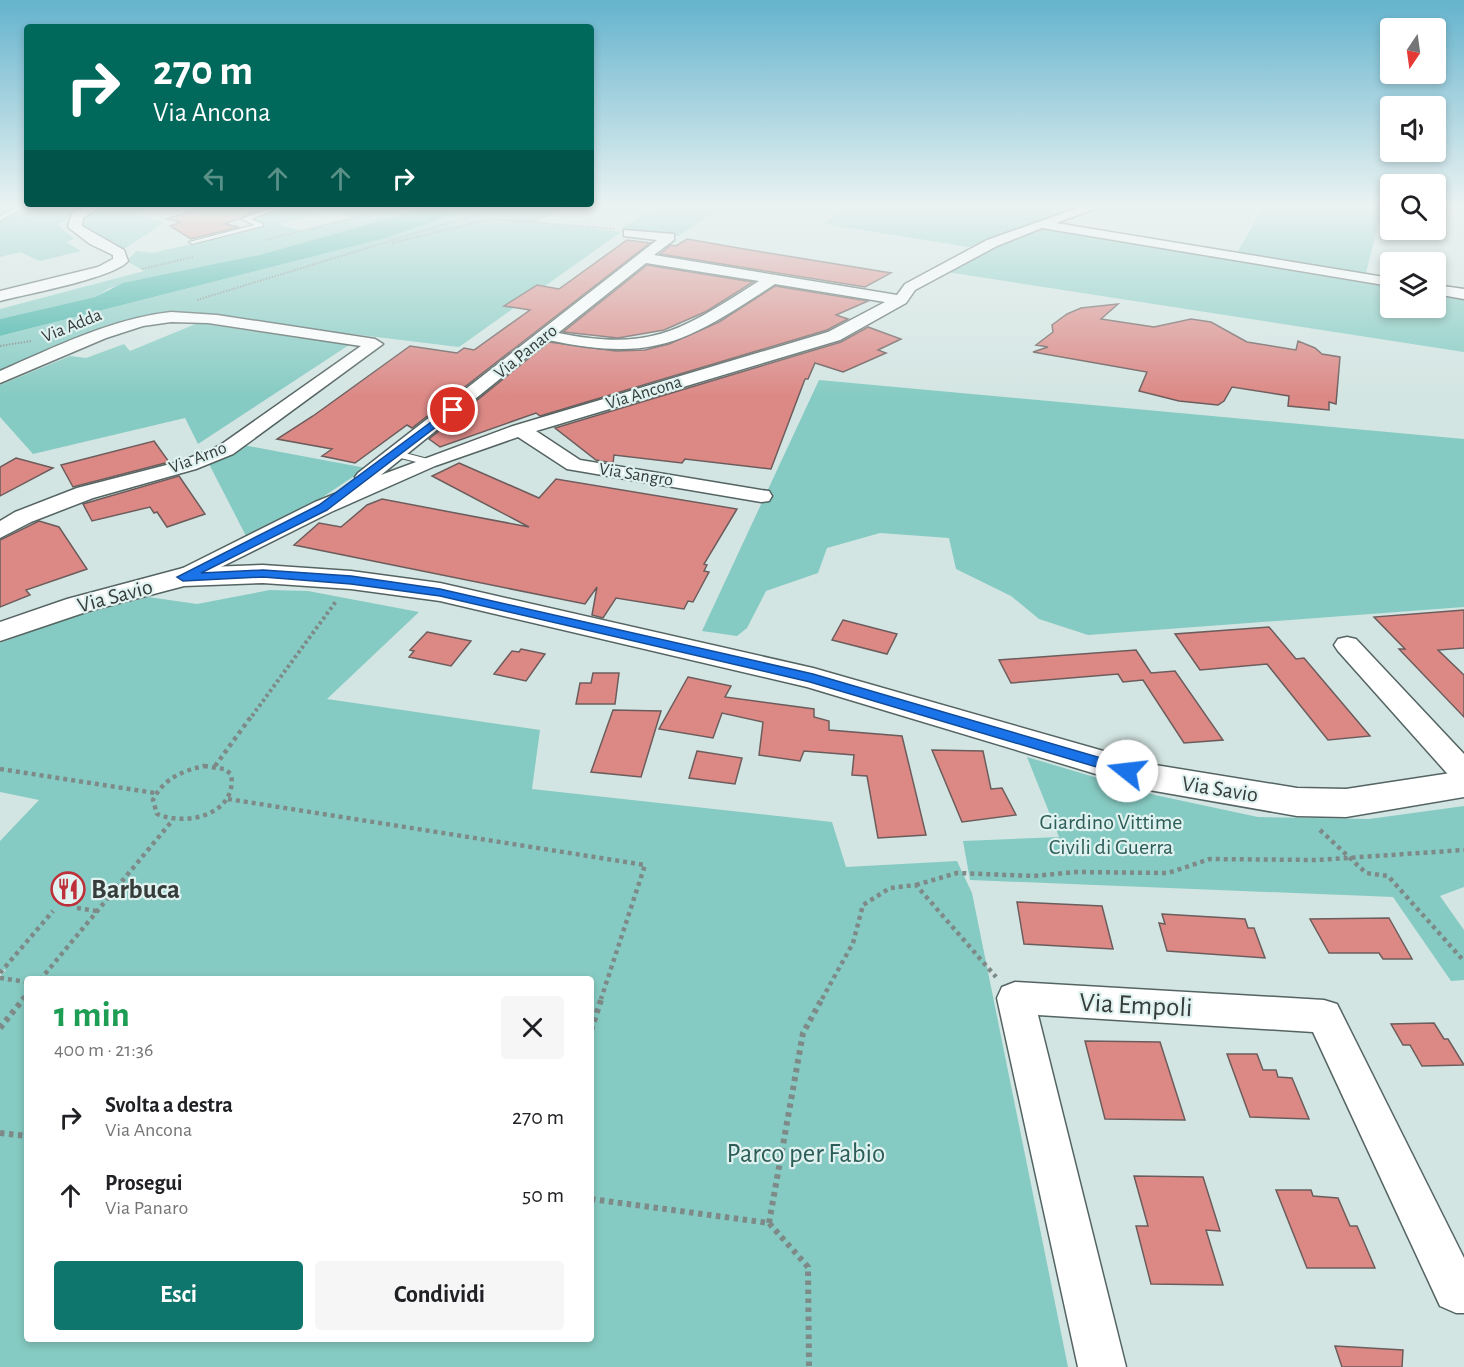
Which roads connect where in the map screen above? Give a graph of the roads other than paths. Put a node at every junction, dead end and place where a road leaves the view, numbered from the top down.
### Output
1 (106, 269) edge
2 (630, 269) edge
3 (710, 269) edge
4 (944, 269) edge
5 (1316, 269) edge
6 (773, 279) junction
7 (1380, 280) edge
8 (1446, 291) edge
9 (1464, 294) edge
10 (0, 296) edge
11 (901, 300) junction
12 (546, 335) junction
13 (375, 344) joint
14 (0, 378) edge
15 (520, 430) junction
16 (397, 454) junction
17 (428, 462) junction
18 (761, 496) dead end
19 (323, 507) junction
20 (0, 531) edge
21 (183, 577) junction
22 (0, 632) edge
23 (1347, 645) dead end
24 (1464, 773) edge
25 (1464, 784) edge
26 (1464, 1290) edge
27 (1102, 1367) edge

1 - 10 street
2 - 12 street, Via Panaro
3 - 6 street
4 - 11 street, Via Ancona
5 - 7 street
6 - 11 street
6 - 12 street
8 - 9 street
11 - 15 street, Via Ancona
12 - 16 street, Via Panaro
13 - 14 street, Via Adda
13 - 20 street, Via Arno
15 - 17 street, Via Ancona
15 - 18 street, Via Sangro
16 - 17 lane
16 - 19 street, Via Panaro
17 - 19 street, Via Ancona
19 - 21 street, Via Ancona
21 - 22 street, Via Savio
21 - 25 street, Via Savio
23 - 24 street
26 - 27 street, Via Empoli

